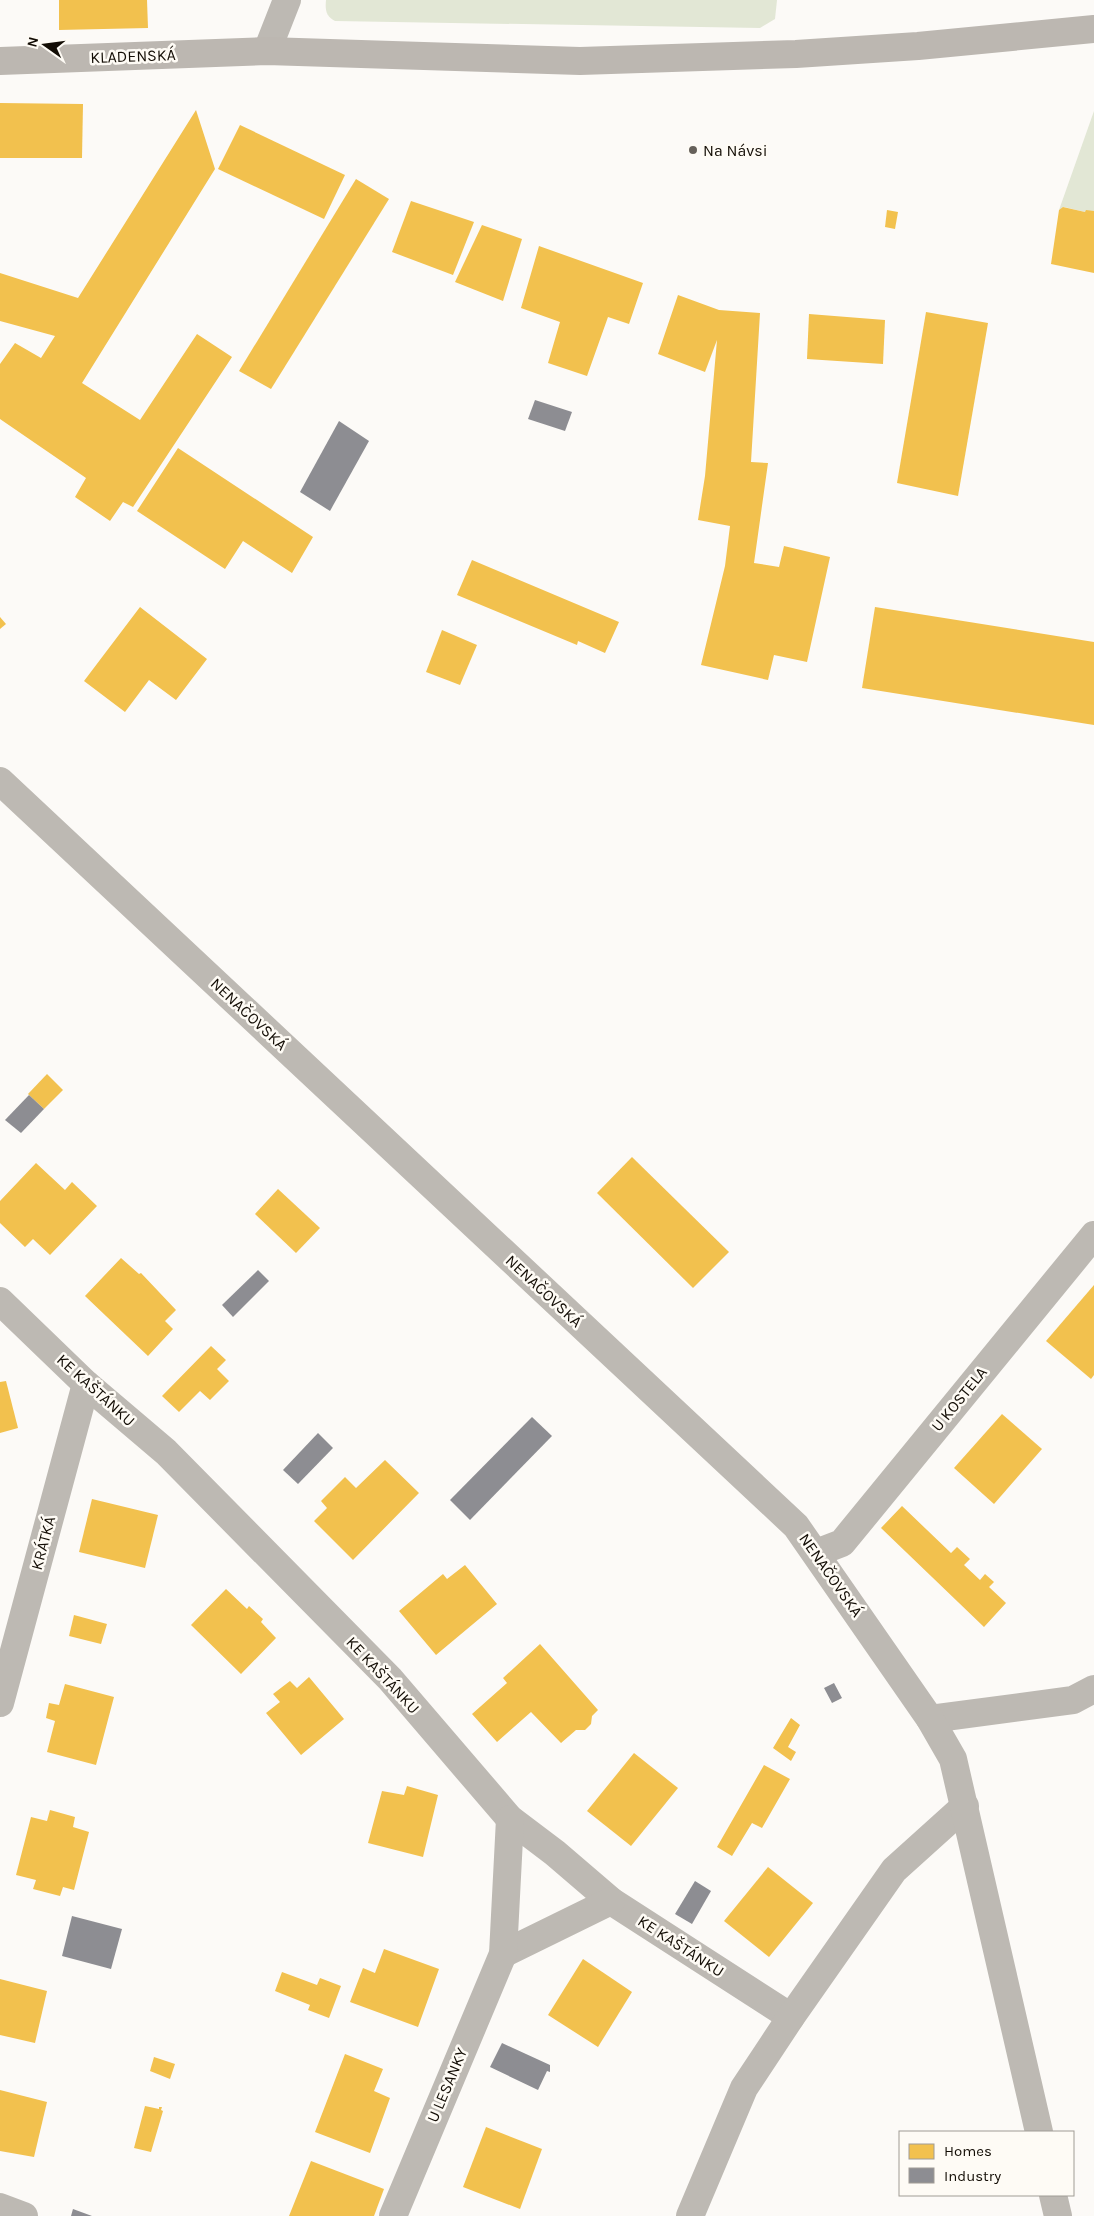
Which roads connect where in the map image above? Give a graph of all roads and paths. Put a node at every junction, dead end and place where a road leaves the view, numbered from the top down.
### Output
1 (287, 0) edge
2 (1094, 29) edge
3 (267, 51) junction
4 (0, 61) edge
5 (0, 781) edge
6 (1094, 1235) edge
7 (0, 1301) edge
8 (86, 1384) junction
9 (816, 1553) junction
10 (1094, 1689) edge
11 (0, 1703) edge
12 (930, 1719) junction
13 (965, 1806) junction
14 (510, 1819) junction
15 (611, 1901) junction
16 (503, 1954) junction
17 (791, 2017) junction
18 (1039, 2131) edge
19 (1053, 2196) edge
20 (0, 2207) edge
21 (24, 2216) edge
22 (393, 2216) edge
23 (690, 2216) edge
24 (1058, 2216) edge

1 - 3 street
2 - 3 main road
3 - 4 main road, KLADENSKÁ
5 - 9 street, NENAČOVSKÁ
6 - 9 street, U KOSTELA
7 - 8 street, KE KAŠTÁNKU
8 - 11 street, KRÁTKÁ
8 - 14 street, KE KAŠTÁNKU
9 - 12 street, NENAČOVSKÁ
10 - 12 street
12 - 13 street, NENAČOVSKÁ
13 - 17 street
13 - 18 street, NENAČOVSKÁ
14 - 15 street, KE KAŠTÁNKU
14 - 16 street, U LESANKY
15 - 16 street
15 - 17 street, KE KAŠTÁNKU
16 - 22 street, U LESANKY
17 - 23 street
19 - 24 street
20 - 21 street

